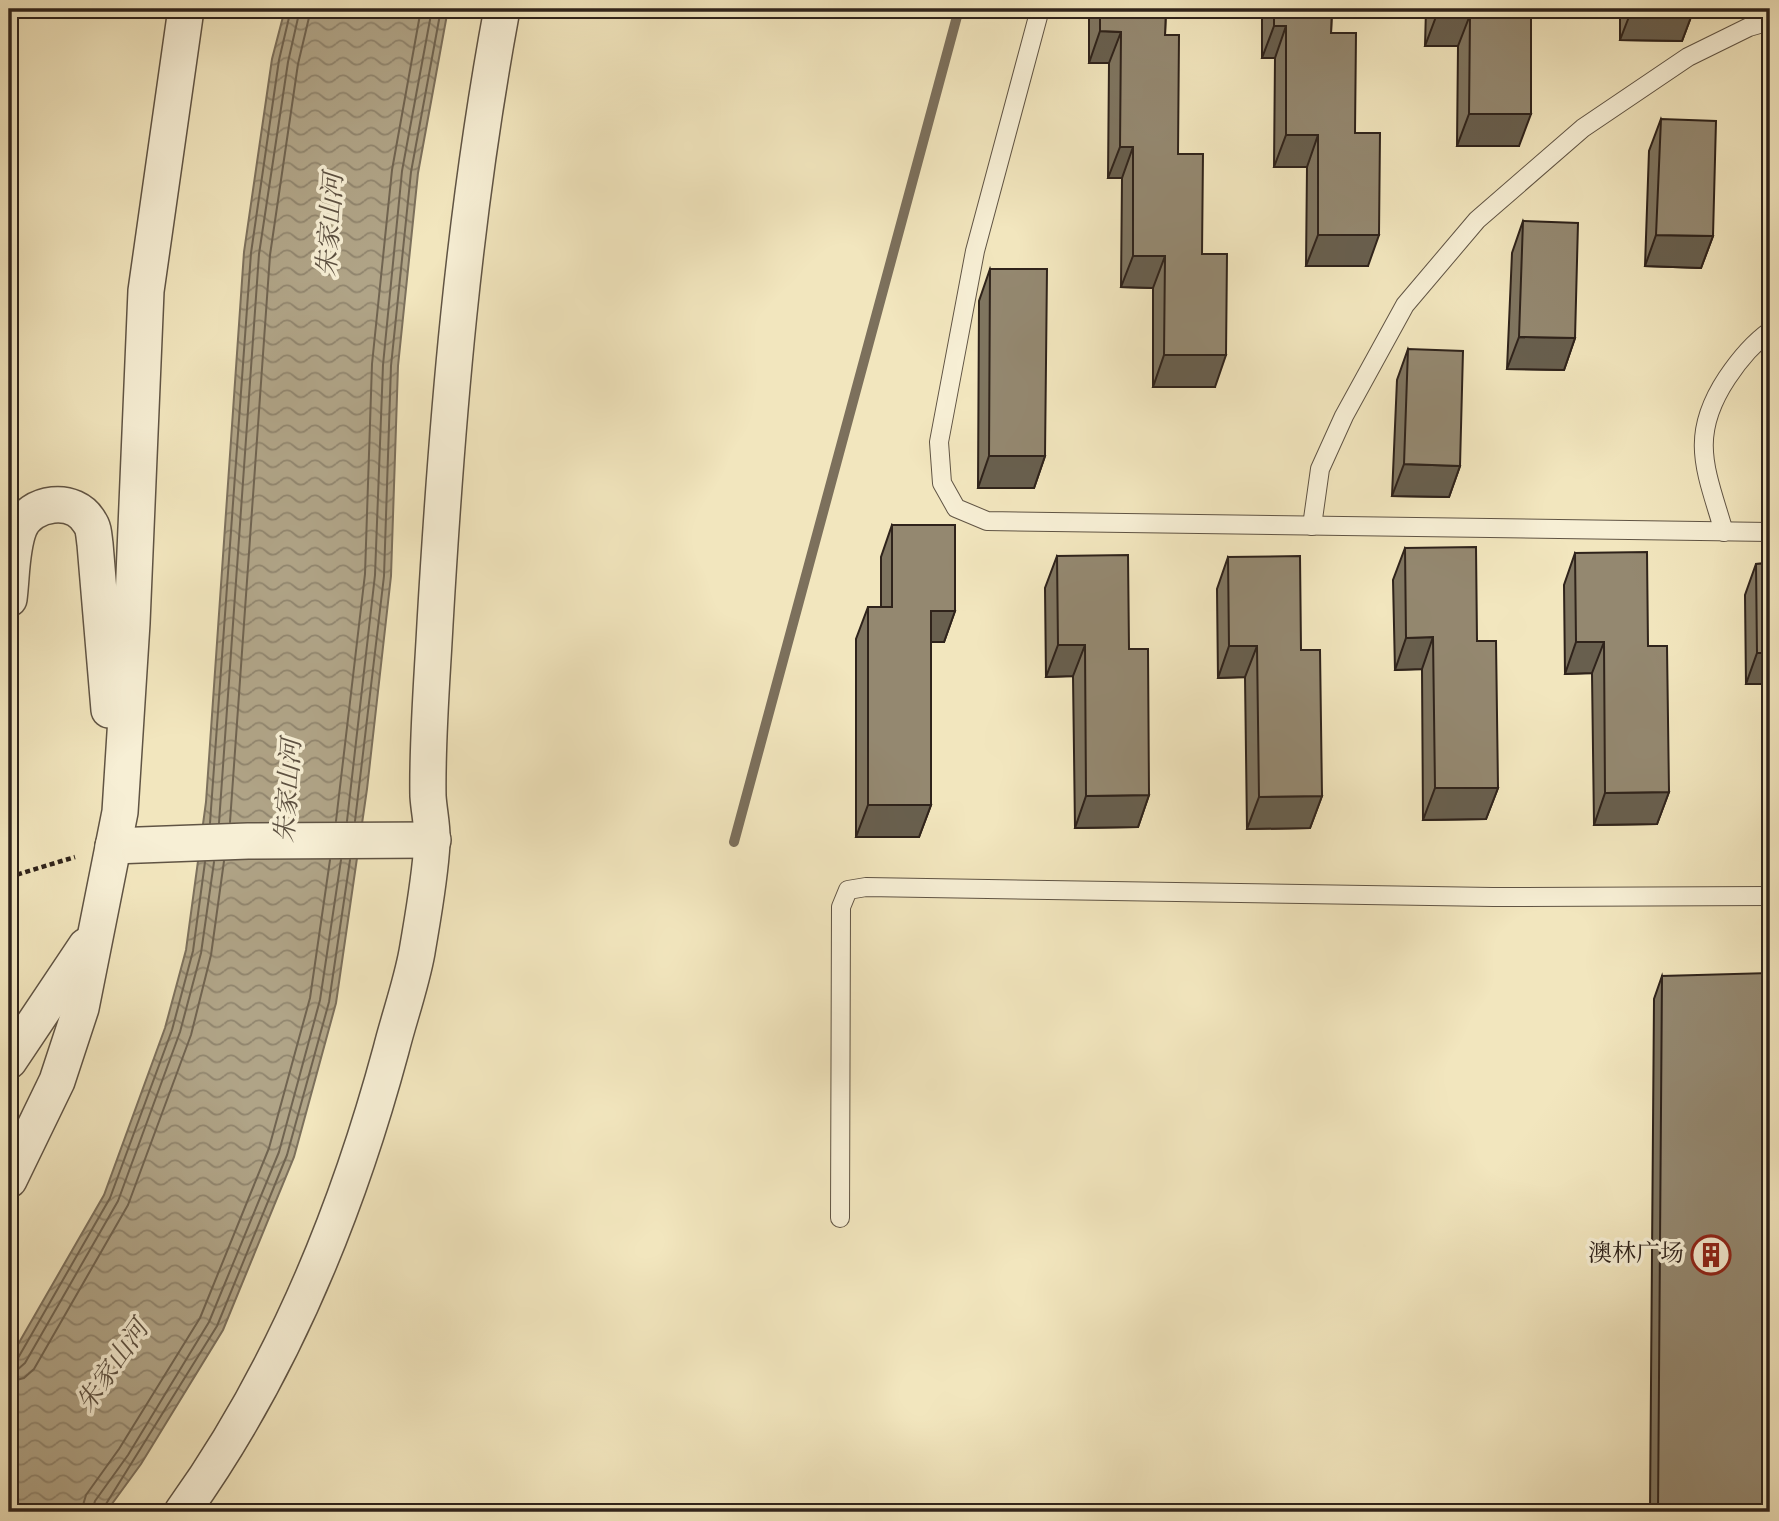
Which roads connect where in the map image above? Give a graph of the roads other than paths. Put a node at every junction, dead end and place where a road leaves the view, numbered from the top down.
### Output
1 (186, 9) edge
2 (502, 9) edge
3 (1040, 9) edge
4 (1770, 21) edge
5 (1770, 331) edge
6 (1311, 526) junction
7 (1724, 531) junction
8 (1770, 532) edge
9 (9, 599) edge
10 (123, 776) junction
11 (433, 840) junction
12 (113, 846) junction
13 (1770, 896) edge
14 (96, 931) junction
15 (9, 1061) edge
16 (9, 1180) edge
17 (840, 1218) dead end
18 (182, 1512) edge

1 - 10 street
2 - 11 street
3 - 6 lane
4 - 6 lane
5 - 7 lane
6 - 7 lane
7 - 8 lane
9 - 10 street
10 - 12 street
11 - 12 street
11 - 18 street
12 - 14 street
13 - 17 lane
14 - 15 street
14 - 16 street

